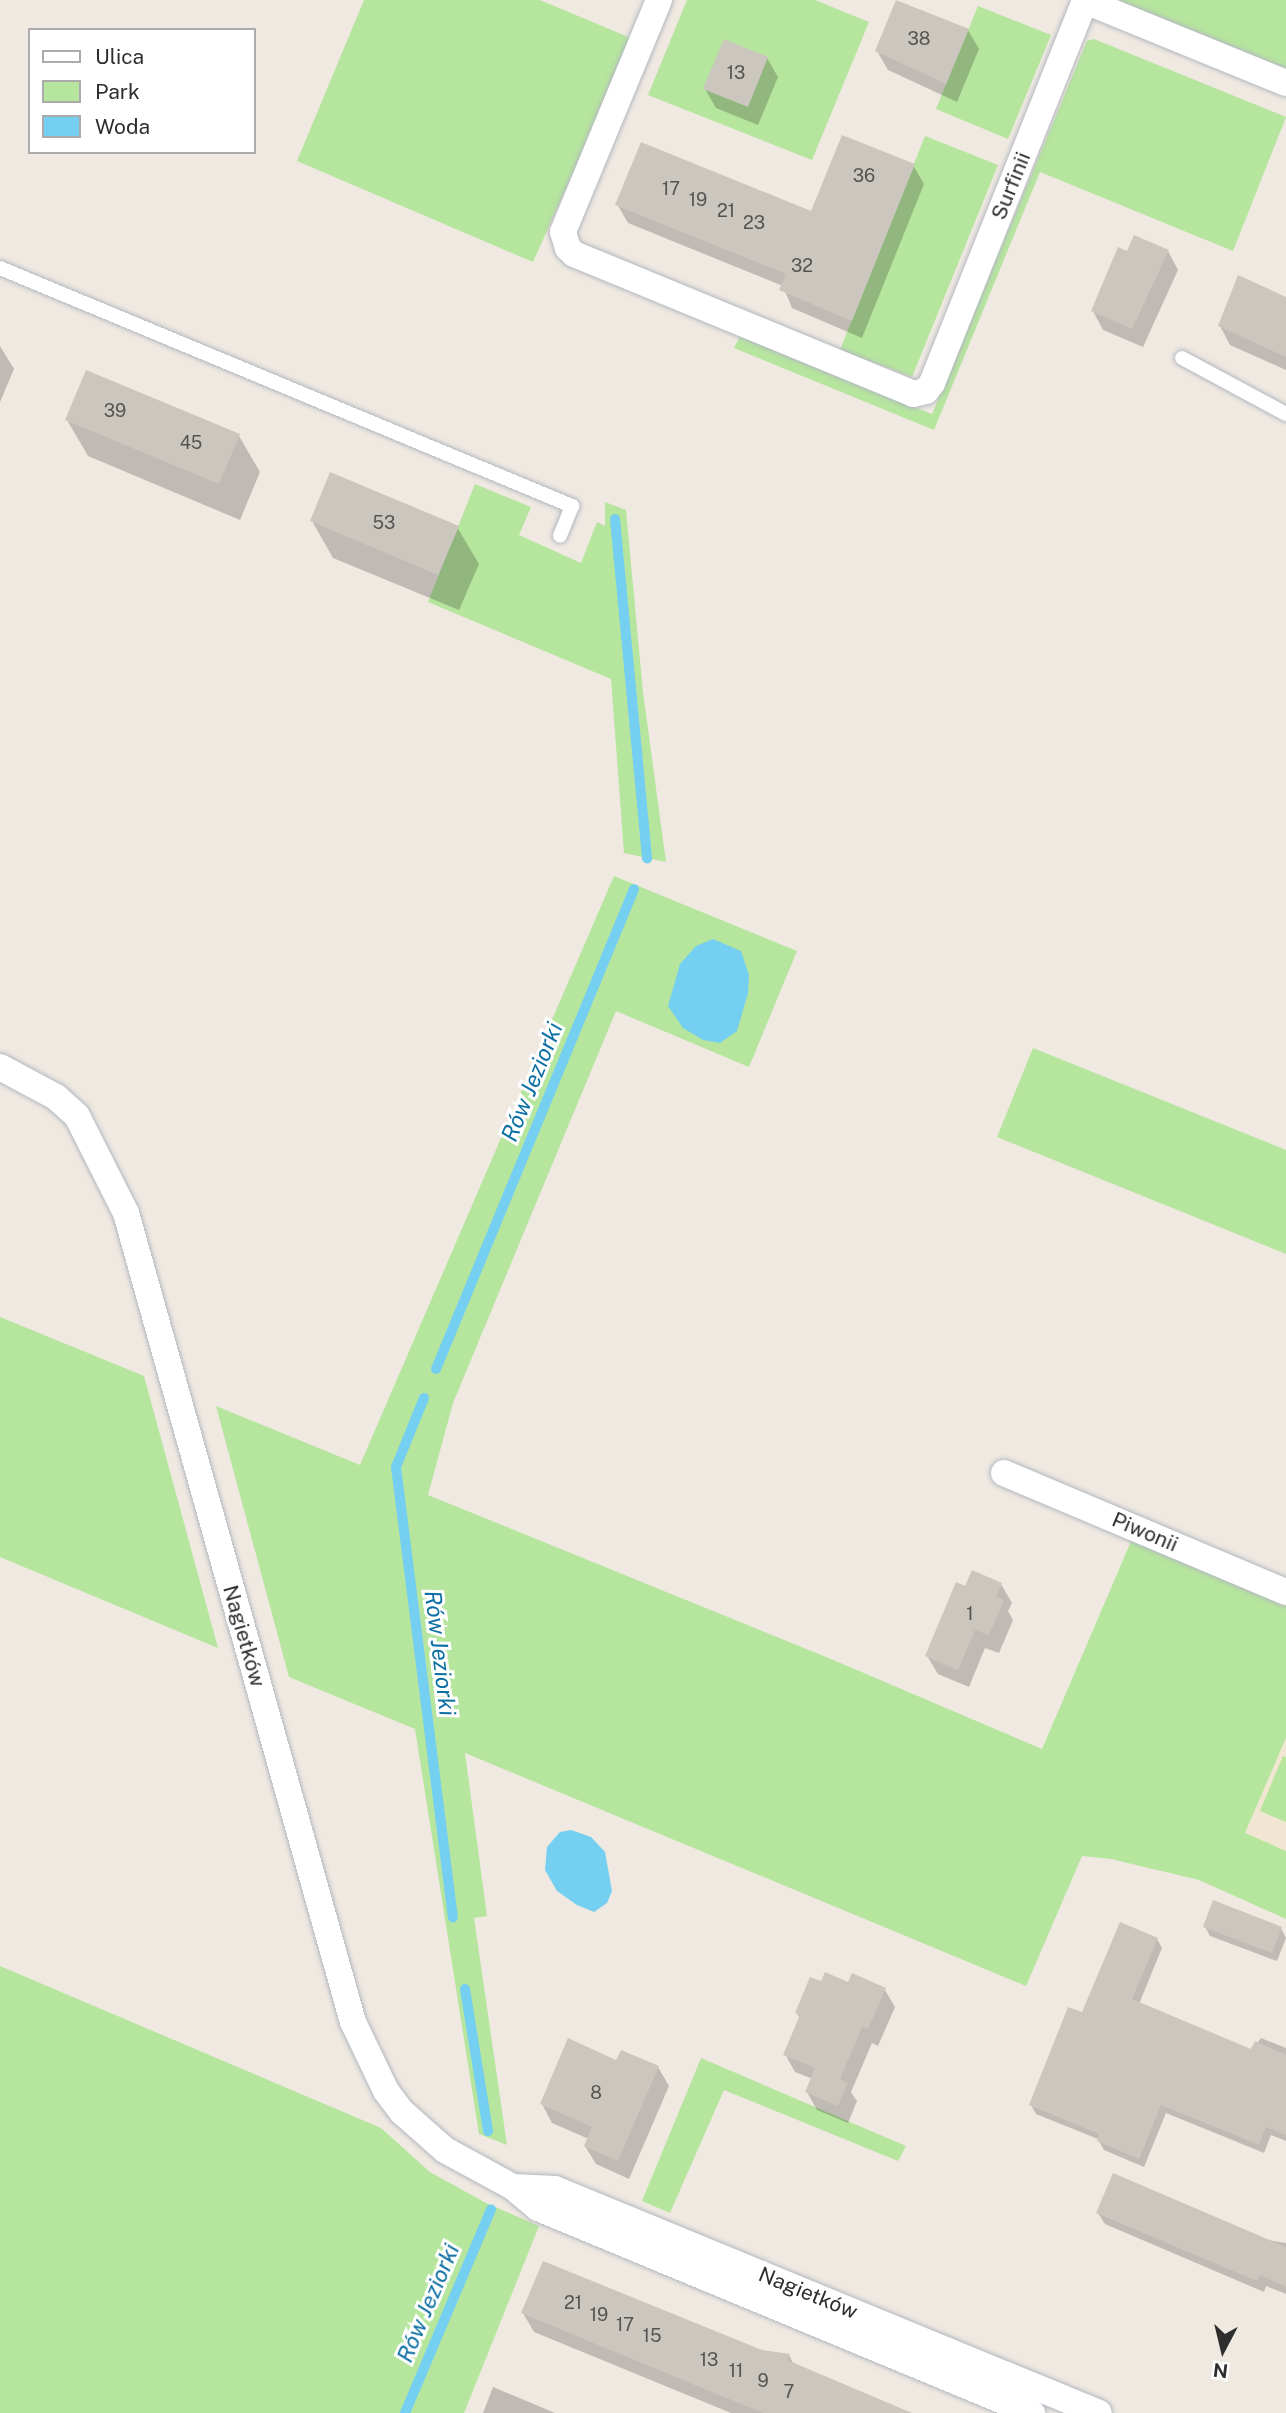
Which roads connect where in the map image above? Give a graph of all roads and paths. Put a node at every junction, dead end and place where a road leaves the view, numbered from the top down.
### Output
1 (659, 0) edge
2 (1286, 83) edge
3 (0, 268) edge
4 (1182, 358) dead end
5 (1286, 414) edge
6 (560, 536) dead end
7 (0, 1067) edge
8 (1004, 1473) dead end
9 (1286, 1592) edge
10 (513, 2187) junction
11 (1032, 2413) edge
12 (1099, 2413) edge

1 - 2 street, Surfinii
3 - 6 lane
4 - 5 lane
7 - 10 street, Nagietków
8 - 9 street, Piwonii
10 - 11 street, Nagietków
10 - 12 street, Nagietków

